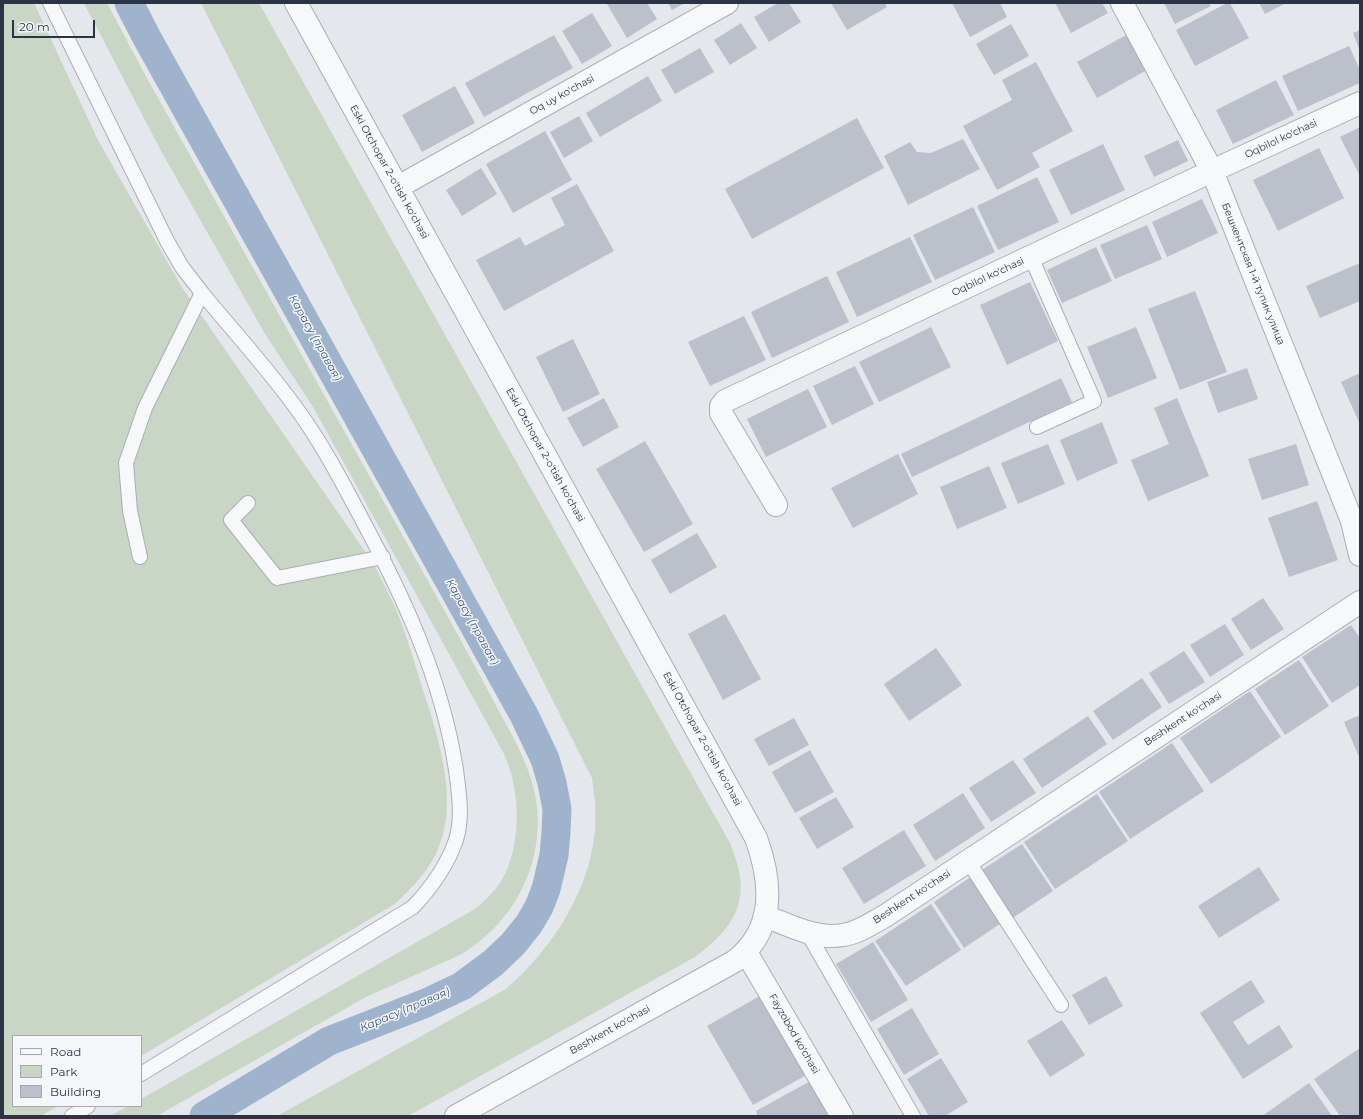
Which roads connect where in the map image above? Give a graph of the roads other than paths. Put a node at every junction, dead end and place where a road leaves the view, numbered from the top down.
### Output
1 (50, 3) edge
2 (296, 3) edge
3 (727, 3) edge
4 (1122, 3) edge
5 (1360, 103) edge
6 (1212, 171) junction
7 (398, 187) junction
8 (1031, 256) junction
9 (202, 292) junction
10 (1037, 426) dead end
11 (248, 503) dead end
12 (776, 505) dead end
13 (1356, 520) edge
14 (1360, 555) edge
15 (140, 557) dead end
16 (382, 557) junction
17 (1360, 602) edge
18 (968, 861) junction
19 (765, 916) junction
20 (807, 932) junction
21 (746, 952) junction
22 (1061, 1005) dead end
23 (142, 1073) edge
24 (86, 1107) edge
25 (72, 1116) edge
26 (456, 1116) edge
27 (842, 1116) edge
28 (913, 1116) edge

1 - 9 lane
2 - 7 street, Eski Otchopar 2-o'tish ko'chasi
3 - 7 street, Oq uy ko'chasi
4 - 6 street, Бешкентская 1-й тупик улица
5 - 6 street, Oqbilol ko'chasi
6 - 8 street, Oqbilol ko'chasi
6 - 13 street, Бешкентская 1-й тупик улица
7 - 19 street, Eski Otchopar 2-o'tish ko'chasi
8 - 10 lane
8 - 12 street, Oqbilol ko'chasi
9 - 15 lane
9 - 16 lane
11 - 16 lane
13 - 14 street, Бешкентская 1-й тупик улица
16 - 23 lane
17 - 18 street, Beshkent ko'chasi
18 - 20 street, Beshkent ko'chasi
18 - 22 lane
19 - 20 street, Beshkent ko'chasi
19 - 21 street, Beshkent ko'chasi
20 - 28 lane
21 - 26 street, Beshkent ko'chasi
21 - 27 street, Fayzobod ko'chasi
24 - 25 lane

